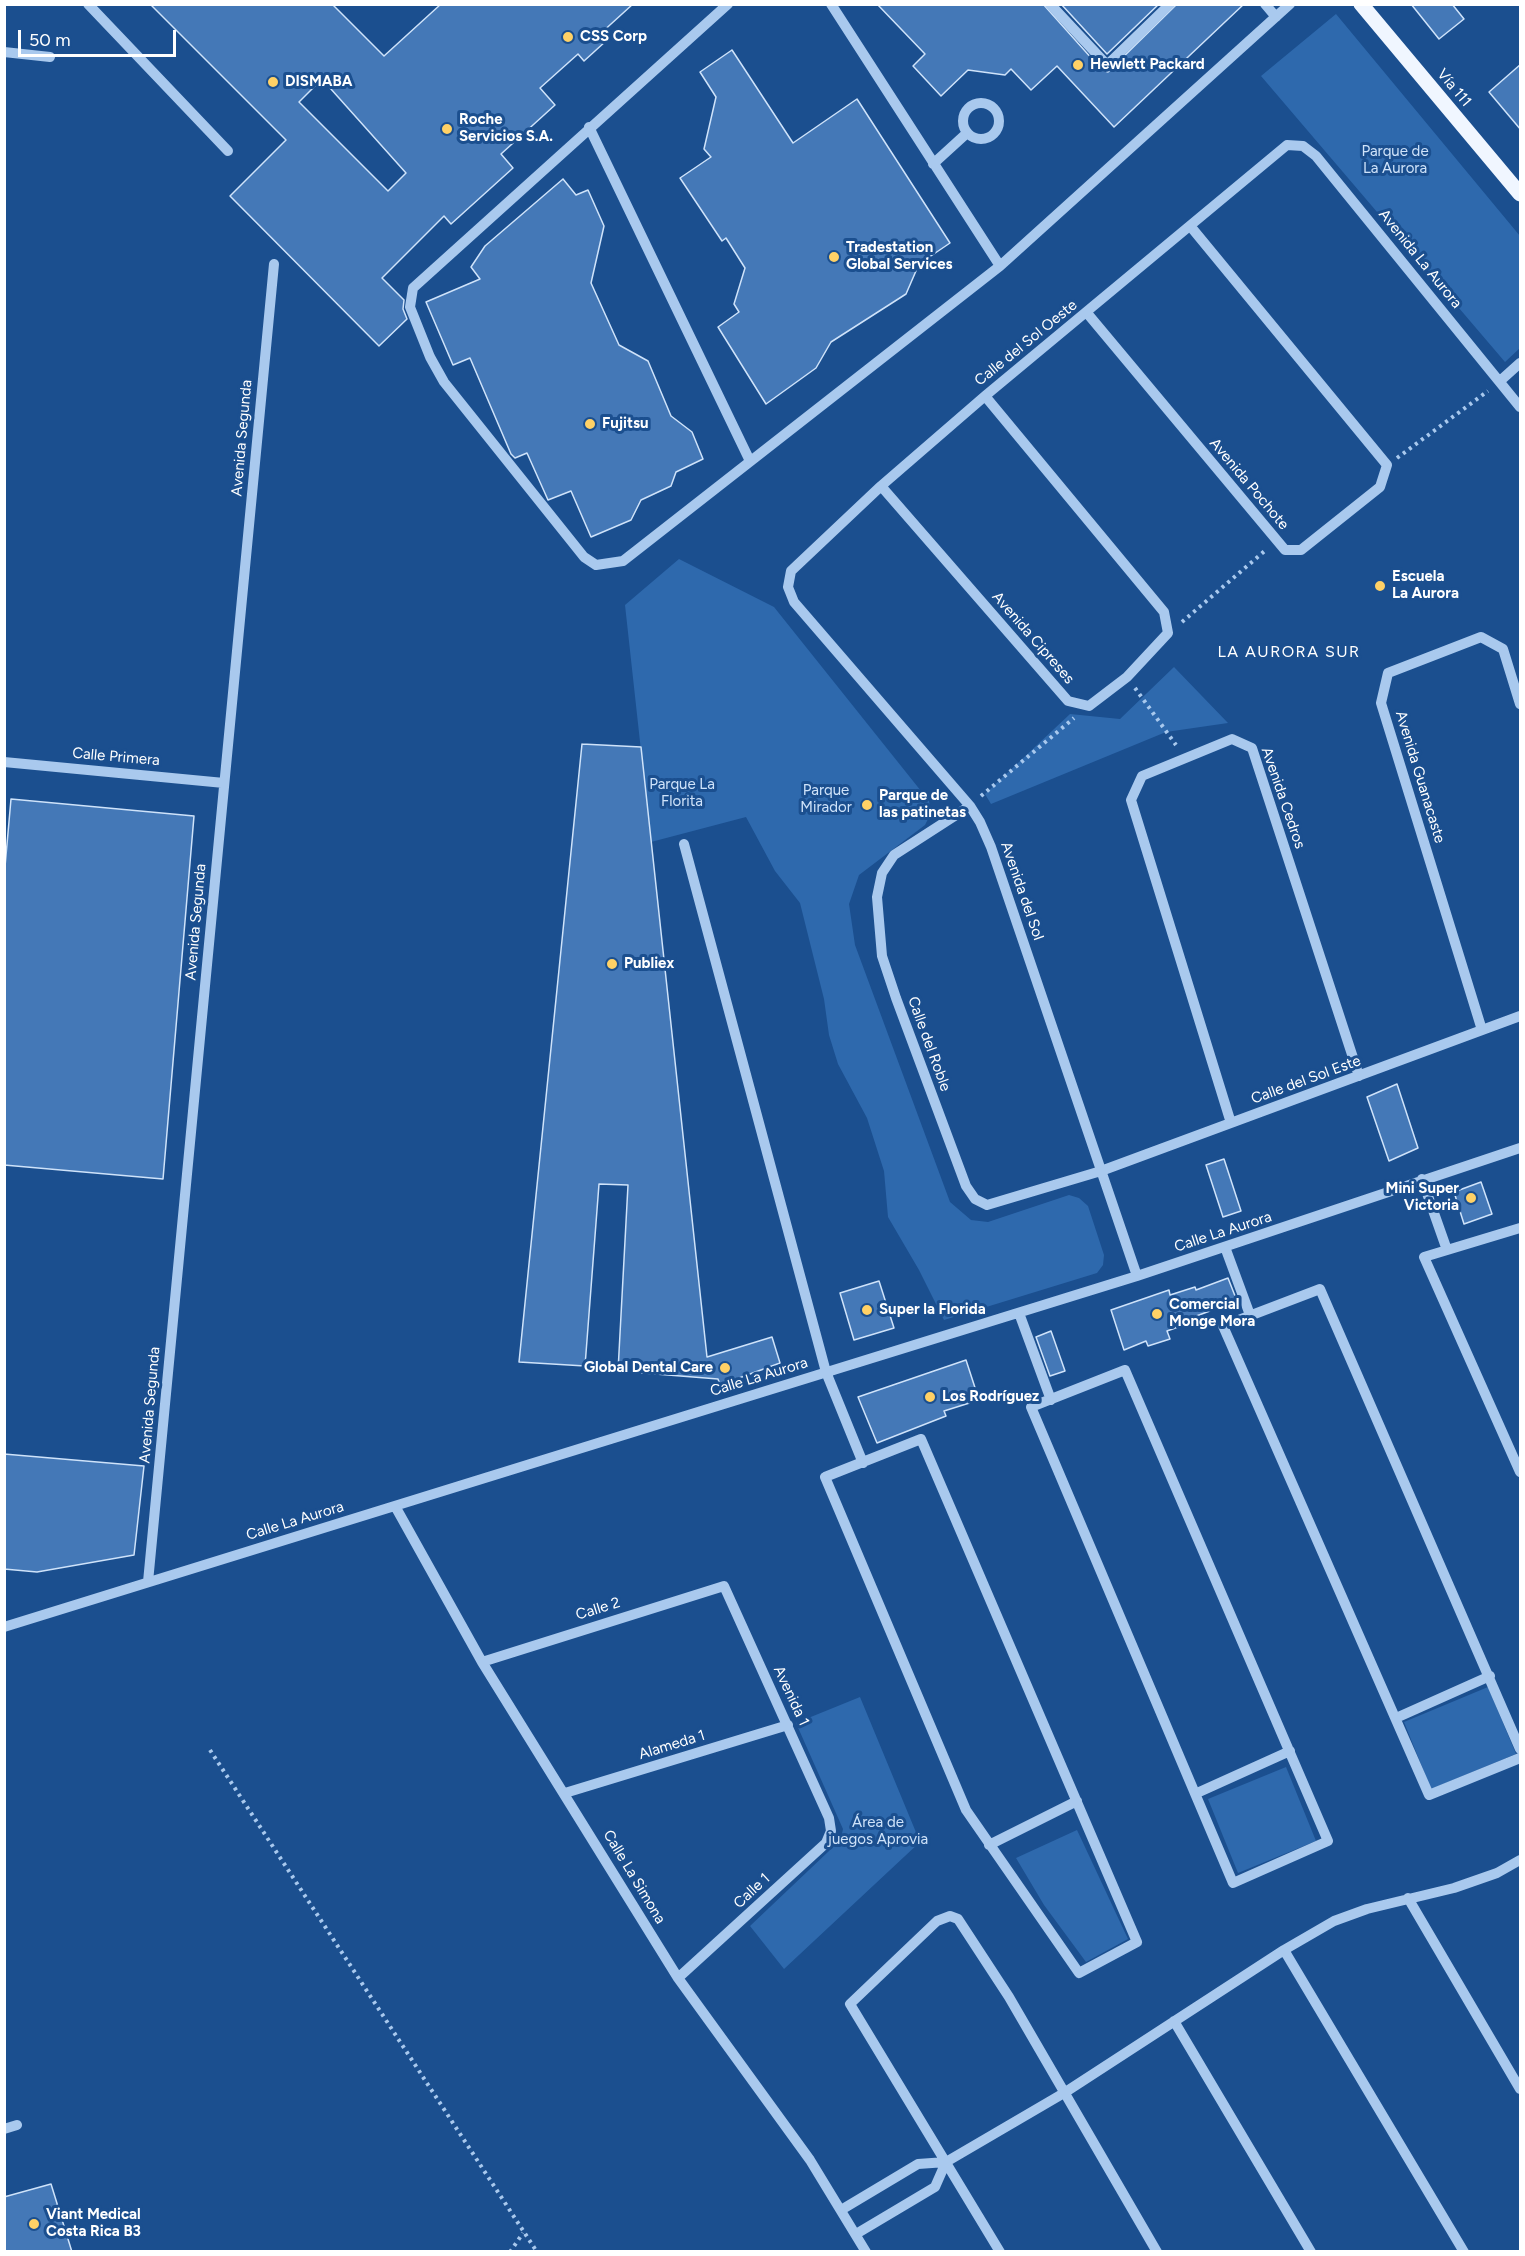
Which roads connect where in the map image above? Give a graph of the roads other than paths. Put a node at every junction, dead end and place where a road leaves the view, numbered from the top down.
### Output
1 (88, 4) edge
2 (728, 4) edge
3 (831, 4) edge
4 (1050, 4) edge
5 (1170, 4) edge
6 (1265, 4) edge
7 (1290, 4) edge
8 (1361, 4) edge
9 (1276, 17) junction
10 (4, 52) edge
11 (50, 57) dead end
12 (589, 128) junction
13 (967, 133) dead end
14 (1287, 145) joint
15 (228, 151) dead end
16 (933, 164) junction
17 (1521, 194) edge
18 (1191, 227) junction
19 (274, 264) dead end
20 (1000, 266) junction
21 (1087, 314) junction
22 (1521, 363) edge
23 (1500, 381) junction
24 (986, 396) junction
25 (1521, 406) edge
26 (750, 461) junction
27 (882, 486) junction
28 (791, 571) joint
29 (1521, 704) edge
30 (4, 762) edge
31 (224, 783) junction
32 (970, 806) junction
33 (684, 844) dead end
34 (1521, 1016) edge
35 (1482, 1030) junction
36 (1359, 1076) junction
37 (1231, 1123) junction
38 (1521, 1148) edge
39 (1101, 1171) junction
40 (1422, 1179) junction
41 (1521, 1228) edge
42 (1225, 1247) junction
43 (1447, 1250) junction
44 (1137, 1276) junction
45 (1019, 1313) junction
46 (1250, 1316) junction
47 (826, 1372) junction
48 (1051, 1400) junction
49 (863, 1463) junction
50 (1521, 1472) edge
51 (395, 1506) junction
52 (148, 1582) junction
53 (724, 1586) joint
54 (4, 1627) edge
55 (482, 1662) junction
56 (1490, 1676) junction
57 (1396, 1718) junction
58 (788, 1725) junction
59 (1521, 1749) edge
60 (1290, 1751) junction
61 (1521, 1758) edge
62 (1197, 1792) junction
63 (565, 1793) junction
64 (1077, 1801) junction
65 (830, 1818) joint
66 (989, 1845) junction
67 (1521, 1860) edge
68 (1408, 1898) junction
69 (1284, 1950) junction
70 (678, 1978) junction
71 (1174, 2021) junction
72 (1521, 2089) edge
73 (1064, 2093) junction
74 (17, 2125) dead end
75 (4, 2129) edge
76 (946, 2162) junction
77 (841, 2210) junction
78 (856, 2234) junction
79 (866, 2252) edge
80 (1000, 2252) edge
81 (1157, 2252) edge
82 (1311, 2252) edge
83 (1464, 2252) edge

1 - 15 street
2 - 12 street
3 - 16 street
4 - 5 street
6 - 9 street
7 - 9 street
8 - 17 main road, Vía 111
9 - 20 street
10 - 11 street
12 - 26 street
12 - 26 street
13 - 16 street
14 - 18 street, Calle del Sol Oeste
14 - 23 street, Avenida La Aurora
16 - 20 street
18 - 21 street, Calle del Sol Oeste
18 - 21 street, Avenida Pochote
19 - 31 street, Avenida Segunda
20 - 26 street
21 - 24 street, Calle del Sol Oeste
22 - 23 street
23 - 25 street, Avenida La Aurora
24 - 27 street, Calle del Sol Oeste
24 - 27 street, Avenida Cipreses
27 - 28 street, Calle del Sol Oeste
28 - 32 street, Avenida del Sol
29 - 35 street, Avenida Guanacaste
30 - 31 street, Calle Primera
31 - 52 street, Avenida Segunda
32 - 39 street, Avenida del Sol
32 - 39 street, Calle del Roble
33 - 47 street
34 - 35 street, Calle del Sol Este
35 - 36 street, Calle del Sol Este
36 - 37 street, Calle del Sol Este
36 - 37 street, Avenida Cedros
37 - 39 street, Calle del Sol Este
38 - 40 street, Calle La Aurora
39 - 44 street, Avenida del Sol
40 - 42 street, Calle La Aurora
40 - 43 street
41 - 43 street
42 - 44 street, Calle La Aurora
42 - 46 street
43 - 50 street
44 - 45 street, Calle La Aurora
45 - 47 street, Calle La Aurora
45 - 48 street
46 - 56 street
46 - 57 street
47 - 49 street
47 - 51 street, Calle La Aurora
48 - 60 street
48 - 62 street
49 - 64 street
49 - 66 street
51 - 52 street, Calle La Aurora
51 - 55 street, Calle La Simona
52 - 54 street, Calle La Aurora
53 - 55 street, Calle 2
53 - 58 street, Avenida 1
55 - 63 street, Calle La Simona
56 - 57 street
56 - 59 street
57 - 61 street
58 - 63 street, Alameda 1
58 - 65 street, Avenida 1
60 - 62 street
60 - 62 street
63 - 70 street, Calle La Simona
64 - 66 street
64 - 66 street
65 - 70 street, Calle 1
67 - 68 street
68 - 69 street
68 - 72 street
69 - 71 street
69 - 83 street
70 - 77 street, Calle La Simona
71 - 73 street
71 - 82 street
73 - 76 street
73 - 76 street
73 - 81 street
74 - 75 street
76 - 77 street
76 - 78 street
76 - 80 street
77 - 78 street, Calle La Simona
78 - 79 street, Calle La Simona

